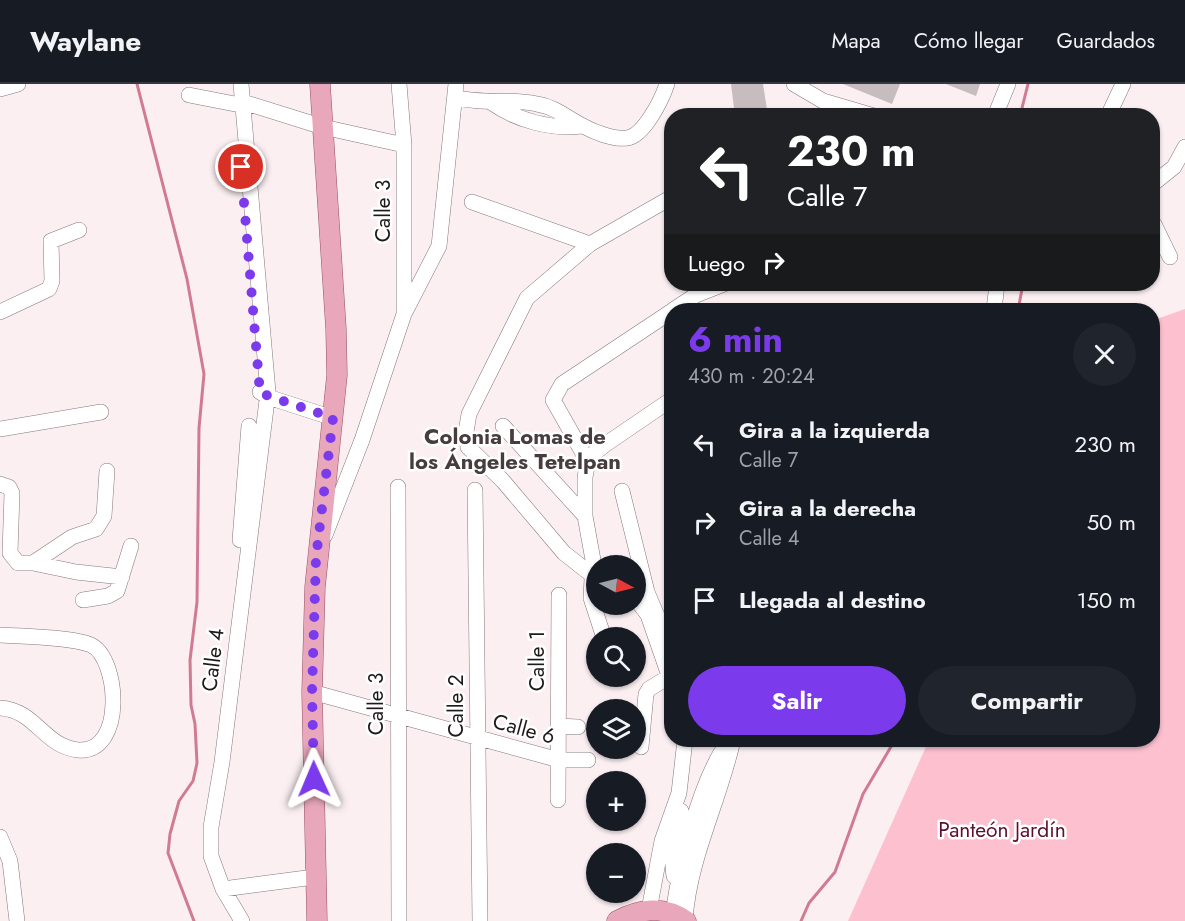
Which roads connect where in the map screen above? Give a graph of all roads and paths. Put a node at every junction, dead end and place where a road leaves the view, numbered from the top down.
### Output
1 (18, 84) edge
2 (232, 84) edge
3 (241, 84) edge
4 (320, 84) edge
5 (399, 84) edge
6 (667, 84) edge
7 (794, 84) edge
8 (1008, 84) edge
9 (1123, 84) edge
10 (0, 89) edge
11 (456, 91) edge
12 (189, 95) dead end
13 (239, 103) junction
14 (492, 103) junction
15 (540, 104) junction
16 (847, 108) edge
17 (998, 108) edge
18 (1112, 108) edge
19 (535, 122) junction
20 (581, 126) junction
21 (323, 127) junction
22 (404, 145) junction
23 (1185, 147) edge
24 (1160, 178) edge
25 (472, 202) dead end
26 (664, 202) edge
27 (79, 230) dead end
28 (1160, 236) edge
29 (590, 244) junction
30 (1170, 257) dead end
31 (706, 291) edge
32 (684, 303) edge
33 (0, 312) edge
34 (404, 314) junction
35 (664, 316) edge
36 (268, 397) junction
37 (664, 404) edge
38 (101, 412) dead end
39 (333, 418) junction
40 (249, 426) dead end
41 (503, 426) dead end
42 (0, 429) edge
43 (588, 462) junction
44 (107, 471) dead end
45 (0, 484) edge
46 (398, 487) dead end
47 (475, 490) dead end
48 (622, 491) dead end
49 (585, 516) junction
50 (131, 546) dead end
51 (593, 555) edge
52 (633, 555) edge
53 (316, 558) junction
54 (33, 563) junction
55 (586, 566) edge
56 (122, 577) junction
57 (559, 595) dead end
58 (83, 600) dead end
59 (646, 603) edge
60 (240, 607) junction
61 (646, 609) edge
62 (0, 634) edge
63 (664, 636) edge
64 (664, 660) edge
65 (664, 683) edge
66 (312, 692) junction
67 (646, 699) edge
68 (0, 708) edge
69 (397, 715) junction
70 (558, 726) junction
71 (578, 728) dead end
72 (477, 739) junction
73 (676, 747) edge
74 (684, 747) edge
75 (726, 747) edge
76 (731, 747) edge
77 (560, 760) junction
78 (588, 760) dead end
79 (680, 766) junction
80 (679, 793) junction
81 (558, 800) dead end
82 (0, 837) edge
83 (314, 877) junction
84 (223, 889) junction
85 (677, 889) junction
86 (649, 910) junction
87 (682, 918) edge
88 (17, 921) edge
89 (242, 921) edge
90 (317, 921) edge
91 (399, 921) edge
92 (480, 921) edge
93 (617, 921) edge

1 - 10 street
2 - 13 street, Calle 4
3 - 13 street, Calle 4
4 - 21 main road
5 - 22 street, Calle 3
6 - 20 street
7 - 16 street
8 - 17 street
9 - 18 street
11 - 14 street
11 - 34 street
12 - 13 street
13 - 21 street
13 - 36 street, Calle 4
14 - 15 street
14 - 19 street
15 - 19 street
15 - 20 street
19 - 20 street
21 - 22 street
21 - 39 main road
22 - 34 street, Calle 3
23 - 24 street
25 - 29 street
26 - 29 street
27 - 33 street
28 - 30 street
29 - 55 street
31 - 32 street
34 - 53 street
35 - 43 street
36 - 39 street
36 - 60 street, Calle 4
37 - 43 street
38 - 42 street
39 - 53 main road
40 - 60 street
41 - 49 street
43 - 49 street
44 - 54 street
45 - 54 street
46 - 69 street, Calle 3
47 - 72 street, Calle 2
48 - 52 street
49 - 51 street
50 - 56 street
53 - 66 main road
54 - 56 street
56 - 58 street
57 - 70 street, Calle 1
59 - 63 street
60 - 84 street, Calle 4
61 - 64 street
62 - 68 street
65 - 67 street
66 - 69 street, Calle 6
66 - 83 main road
69 - 72 street, Calle 6
69 - 91 street, Calle 3
70 - 71 street
70 - 77 street, Calle 1
72 - 77 street, Calle 6
72 - 92 street, Calle 2
73 - 79 street
74 - 79 street
75 - 85 street
76 - 87 street
77 - 78 street, Calle 6
77 - 81 street, Calle 1
79 - 80 street
80 - 85 street
80 - 86 street
82 - 88 street
83 - 84 street
83 - 90 main road
84 - 89 street, Calle 4
85 - 87 street
86 - 87 main road
86 - 93 main road

